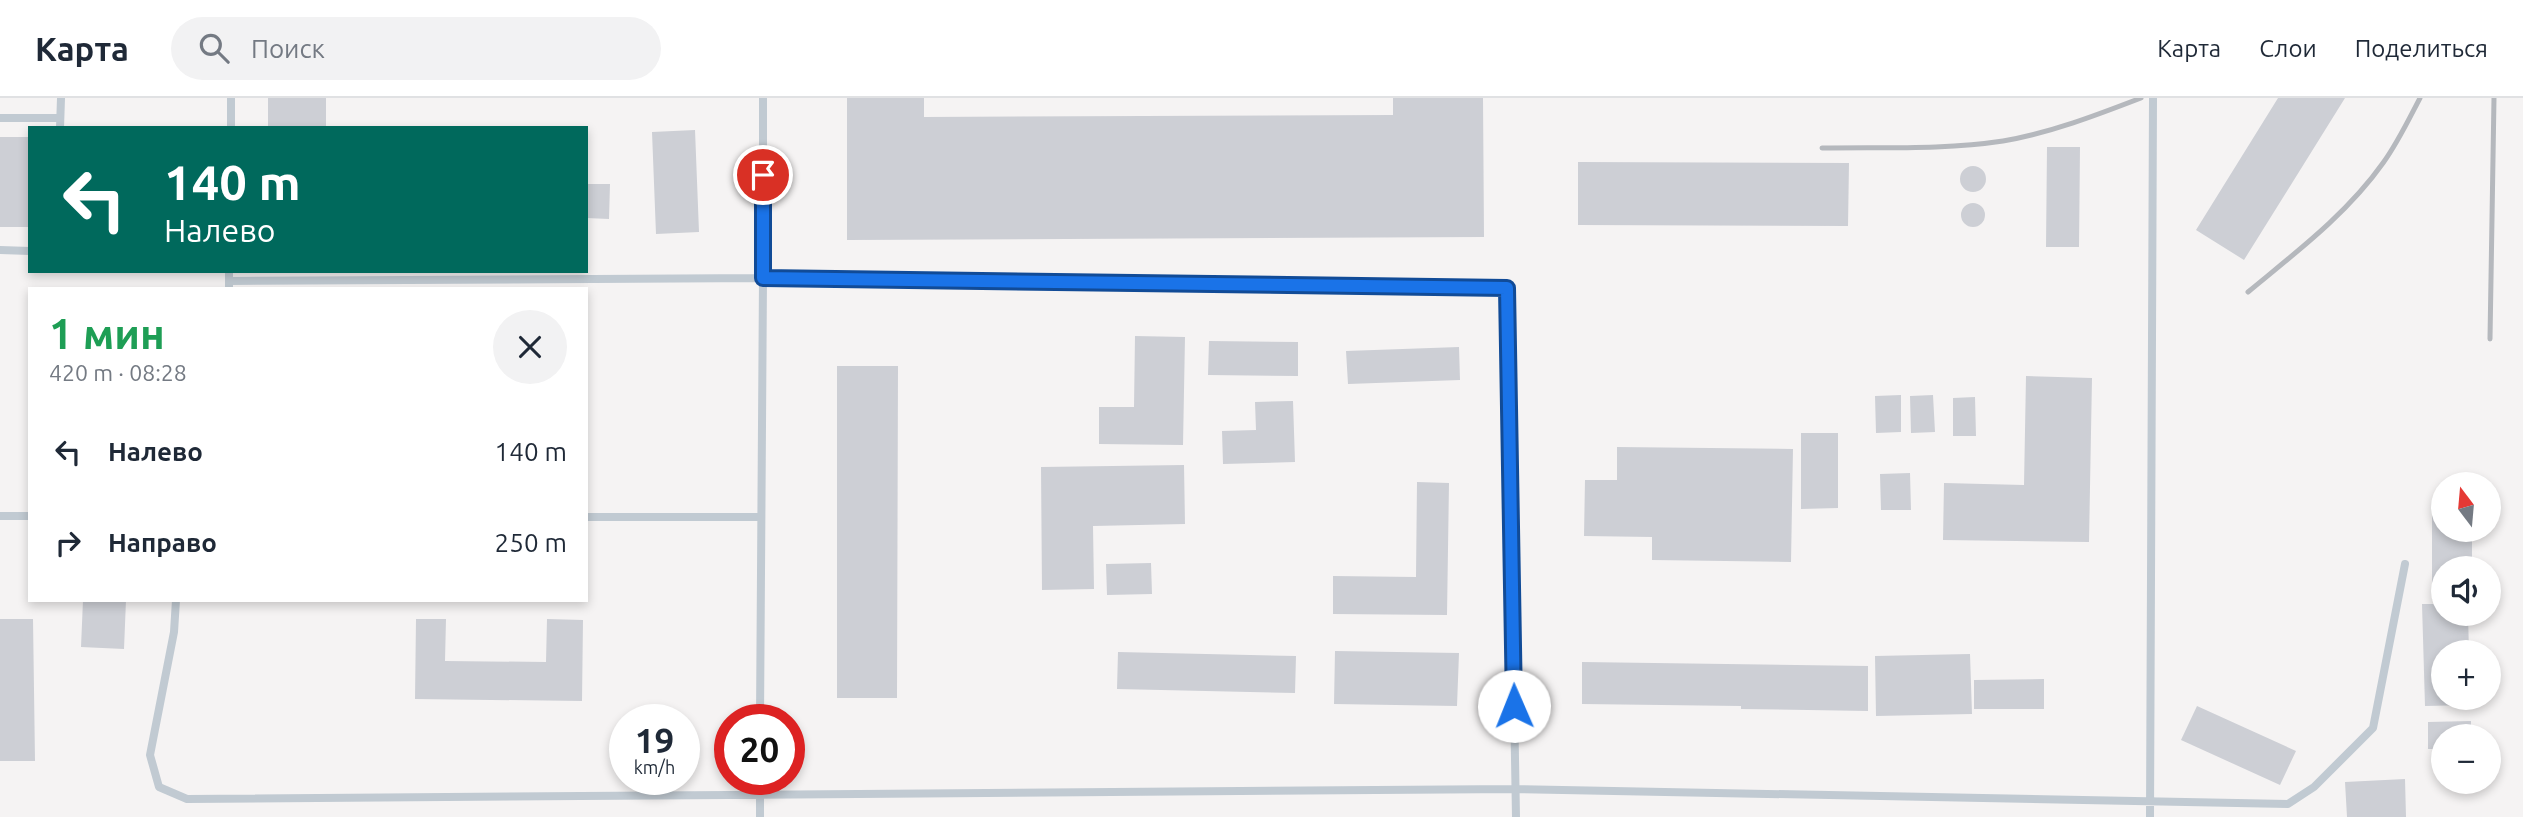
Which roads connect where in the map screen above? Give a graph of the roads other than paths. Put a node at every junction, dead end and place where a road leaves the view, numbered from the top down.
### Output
1 (61, 98) edge
2 (231, 98) edge
3 (763, 98) edge
4 (2152, 98) edge
5 (0, 118) edge
6 (60, 123) edge
7 (231, 126) edge
8 (0, 250) edge
9 (28, 251) edge
10 (763, 278) junction
11 (229, 285) edge
12 (0, 516) edge
13 (28, 516) edge
14 (588, 517) edge
15 (761, 517) junction
16 (2405, 564) dead end
17 (176, 602) edge
18 (760, 704) edge
19 (1516, 789) junction
20 (760, 795) joint
21 (805, 795) edge
22 (2151, 802) junction
23 (760, 817) edge
24 (1516, 817) edge
25 (2150, 817) edge

1 - 6 lane
2 - 7 lane
3 - 10 lane
4 - 22 lane
5 - 6 lane
8 - 9 lane
10 - 11 lane
10 - 15 lane
10 - 19 lane
12 - 13 lane
14 - 15 lane
15 - 18 lane
16 - 22 lane
17 - 20 lane
19 - 21 lane
19 - 22 lane
19 - 24 lane
20 - 23 lane
22 - 25 lane

